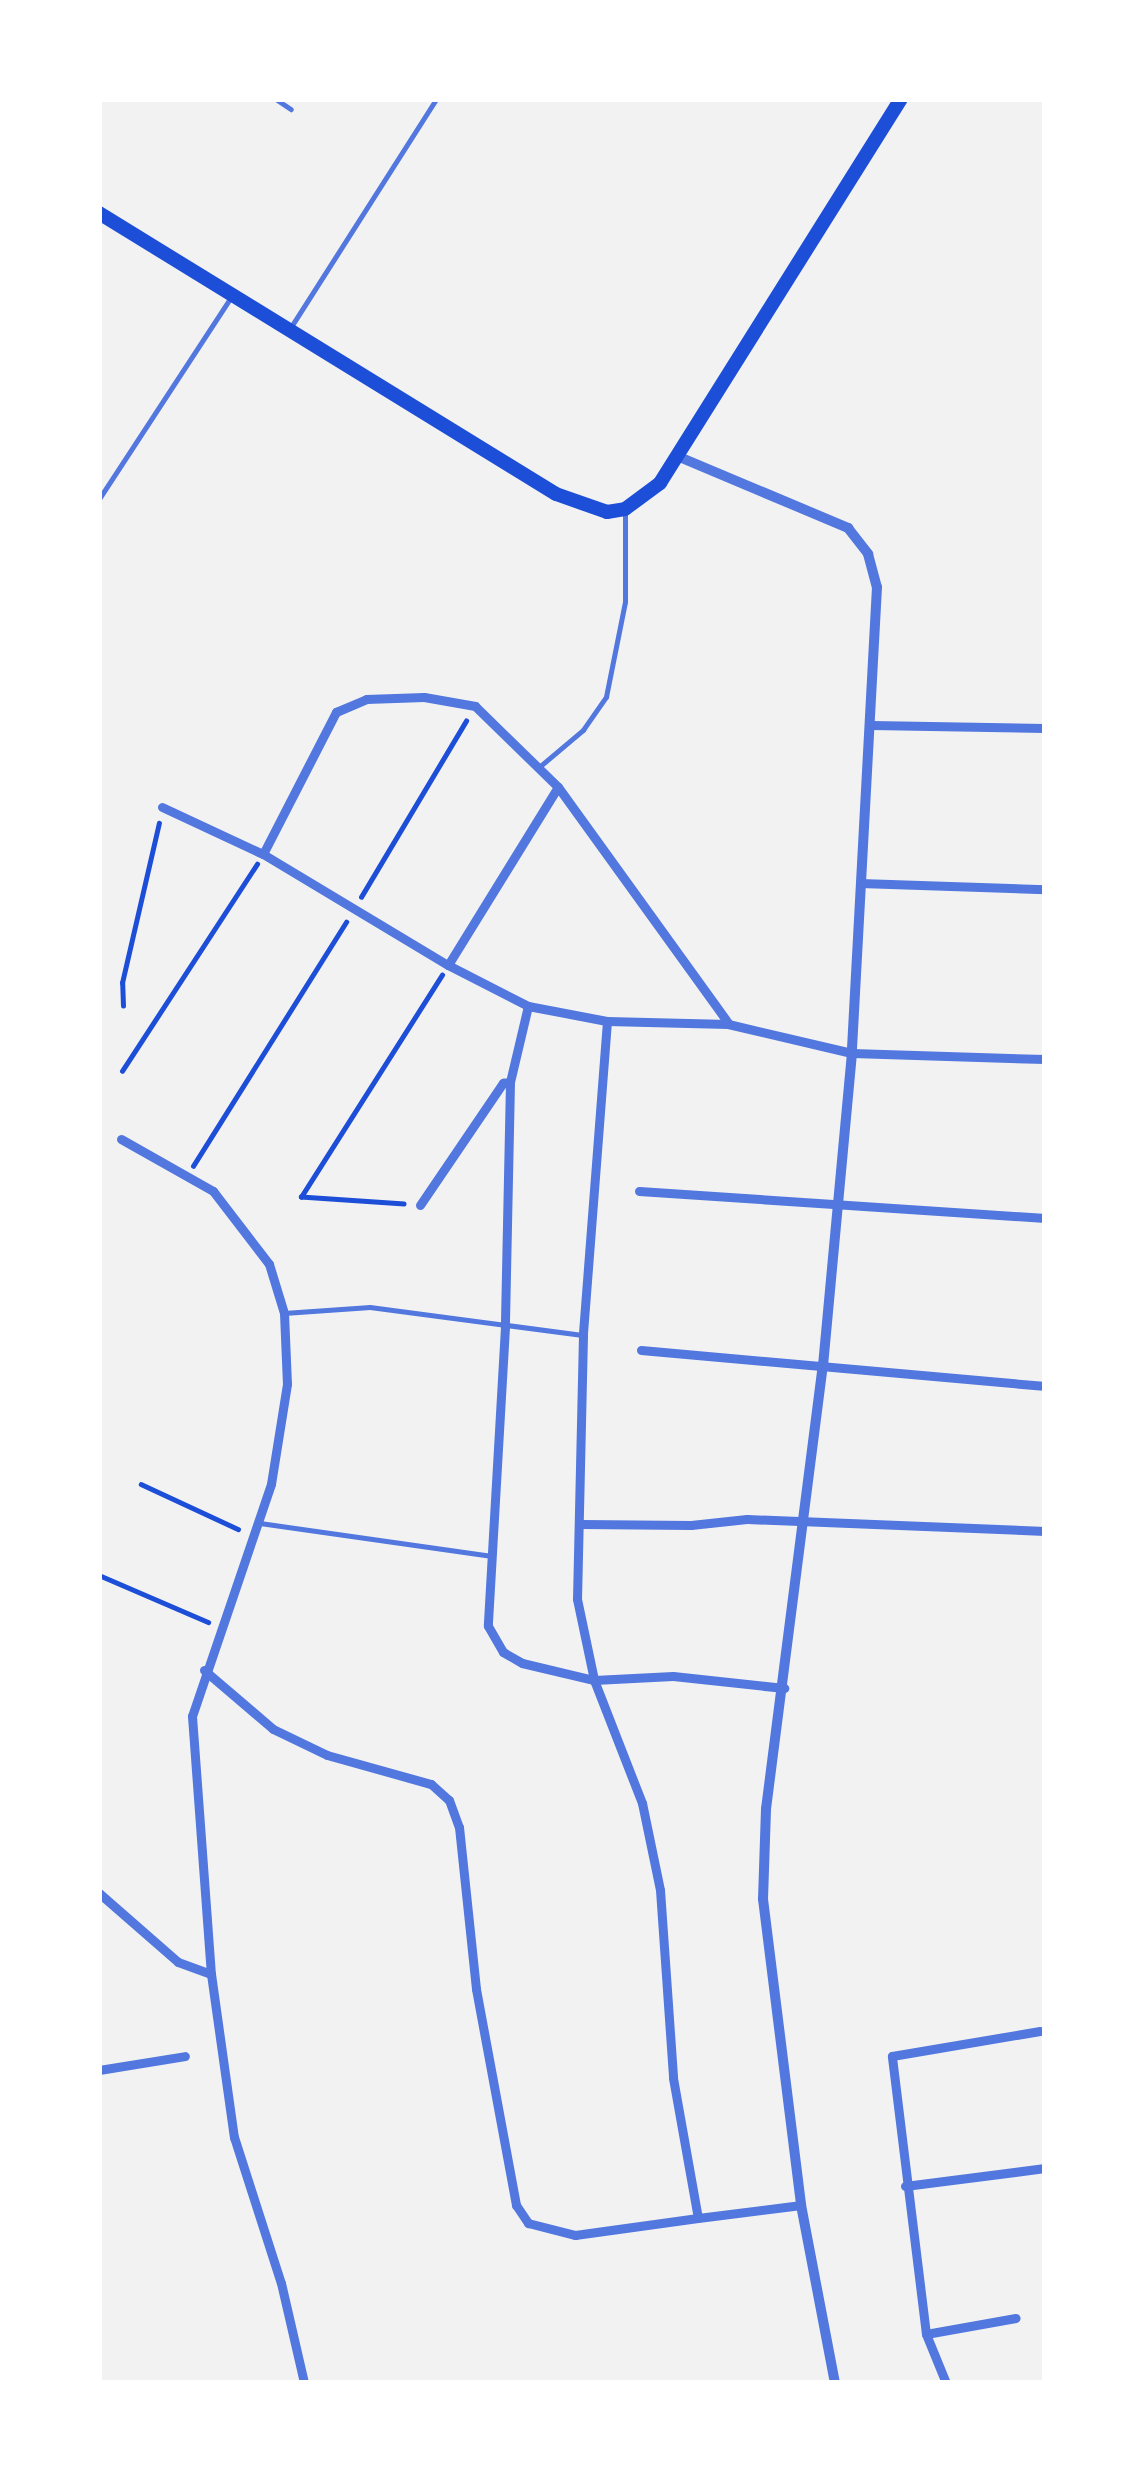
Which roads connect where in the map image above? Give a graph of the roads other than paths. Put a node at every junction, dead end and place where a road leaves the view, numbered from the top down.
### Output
1 (276, 99) edge
2 (436, 99) edge
3 (902, 99) edge
4 (291, 109) dead end
5 (99, 213) edge
6 (233, 294) junction
7 (290, 329) junction
8 (677, 456) junction
9 (99, 499) edge
10 (625, 509) junction
11 (871, 725) junction
12 (1045, 728) edge
13 (538, 768) junction
14 (558, 787) junction
15 (162, 807) road end
16 (263, 854) junction
17 (860, 883) junction
18 (1045, 889) edge
19 (448, 965) junction
20 (528, 1006) junction
21 (607, 1021) junction
22 (728, 1024) junction
23 (852, 1053) junction
24 (1045, 1059) edge
25 (510, 1082) junction
26 (121, 1139) dead end
27 (639, 1191) dead end
28 (838, 1204) junction
29 (420, 1205) road end
30 (1045, 1218) edge
31 (284, 1313) junction
32 (505, 1327) junction
33 (583, 1335) junction
34 (641, 1350) dead end
35 (823, 1364) junction
36 (1045, 1386) edge
37 (801, 1521) junction
38 (260, 1523) junction
39 (581, 1524) junction
40 (1045, 1531) edge
41 (494, 1556) junction
42 (204, 1670) junction
43 (594, 1679) junction
44 (784, 1688) junction
45 (99, 1893) edge
46 (212, 1974) junction
47 (1040, 2031) dead end
48 (185, 2056) dead end
49 (99, 2070) edge
50 (1045, 2168) edge
51 (905, 2186) junction
52 (801, 2205) junction
53 (698, 2218) junction
54 (1016, 2318) dead end
55 (926, 2334) junction
56 (304, 2383) edge
57 (835, 2383) edge
58 (946, 2383) edge

1 - 4 lane
2 - 7 lane
3 - 8 main road
5 - 6 main road
6 - 7 main road
6 - 9 lane
7 - 10 main road
8 - 10 main road
8 - 11 street
10 - 13 lane
11 - 12 street
11 - 17 street
13 - 14 street
13 - 16 street
14 - 19 street
14 - 22 street
15 - 16 street
16 - 19 street
17 - 18 street
17 - 23 street
19 - 20 street
20 - 21 street
20 - 25 street
21 - 22 street
21 - 33 street
22 - 23 street
23 - 24 street
23 - 28 street
25 - 29 street
25 - 32 street
26 - 31 street
27 - 28 street
28 - 30 street
28 - 35 street
31 - 32 lane
31 - 38 street
32 - 33 lane
32 - 41 street
33 - 39 street
34 - 35 street
35 - 36 street
35 - 37 street
37 - 39 street
37 - 40 street
37 - 44 street
38 - 41 lane
38 - 42 street
39 - 43 street
41 - 43 street
42 - 46 street
42 - 53 street
43 - 44 street
43 - 53 street
44 - 52 street
45 - 46 street
46 - 56 street
47 - 51 street
48 - 49 street
50 - 51 street
51 - 55 street
52 - 53 street
52 - 57 street
54 - 55 street
55 - 58 street

